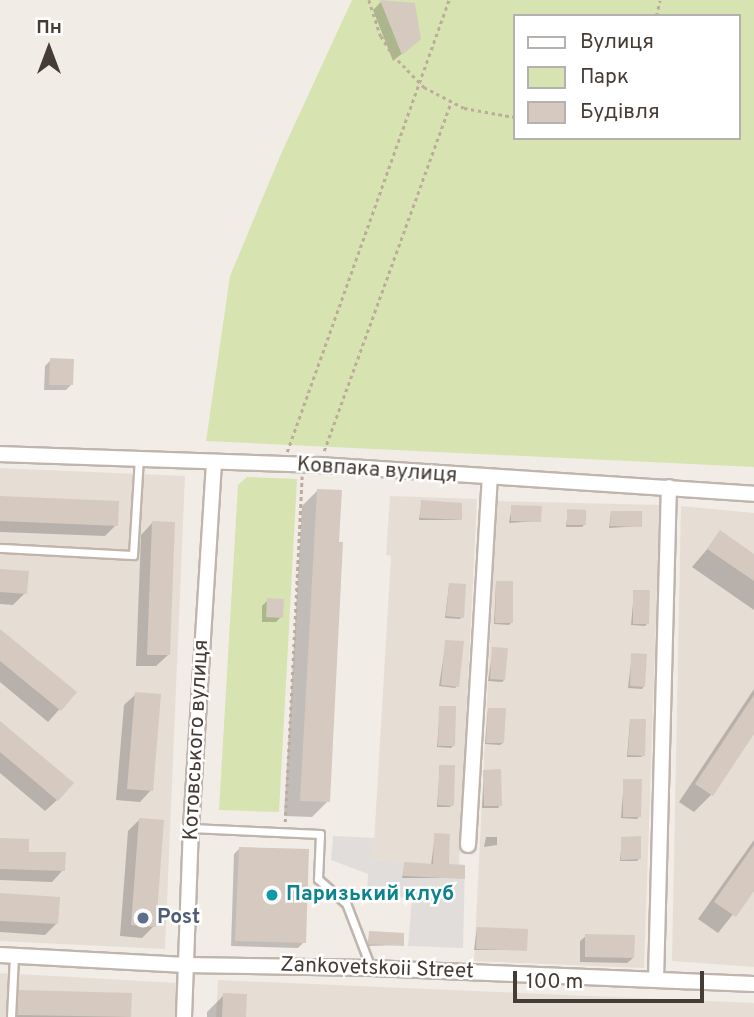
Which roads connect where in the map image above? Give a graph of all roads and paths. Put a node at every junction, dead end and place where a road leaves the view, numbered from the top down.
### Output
1 (369, 0) edge
2 (449, 0) edge
3 (419, 83) junction
4 (451, 102) junction
5 (512, 117) edge
6 (0, 454) edge
7 (139, 458) junction
8 (214, 462) junction
9 (282, 465) junction
10 (303, 465) junction
11 (318, 466) junction
12 (490, 479) junction
13 (669, 487) junction
14 (754, 494) edge
15 (0, 548) edge
16 (191, 828) junction
17 (285, 832) junction
18 (468, 845) dead end
19 (7, 956) edge
20 (186, 965) junction
21 (371, 968) junction
22 (656, 980) junction
23 (754, 984) edge
24 (11, 1017) edge
25 (184, 1017) edge

1 - 3 path
2 - 3 path
3 - 4 path
3 - 9 path
4 - 5 path
4 - 11 path
6 - 7 street, Ковпака вулиця
7 - 8 street, Ковпака вулиця
7 - 15 lane
8 - 9 street, Ковпака вулиця
8 - 16 street, Котовського вулиця
9 - 10 street, Ковпака вулиця
10 - 11 street, Ковпака вулиця
10 - 17 path
11 - 12 street, Ковпака вулиця
12 - 13 street, Ковпака вулиця
12 - 18 street
13 - 14 street, Ковпака вулиця
13 - 22 street
16 - 17 lane
16 - 20 street, Котовського вулиця
17 - 21 lane
19 - 20 street, Zankovetskoii Street
19 - 24 lane
20 - 21 street, Zankovetskoii Street
20 - 25 street, Котовського вулиця
21 - 22 street, Zankovetskoii Street
22 - 23 street, Zankovetskoii Street

